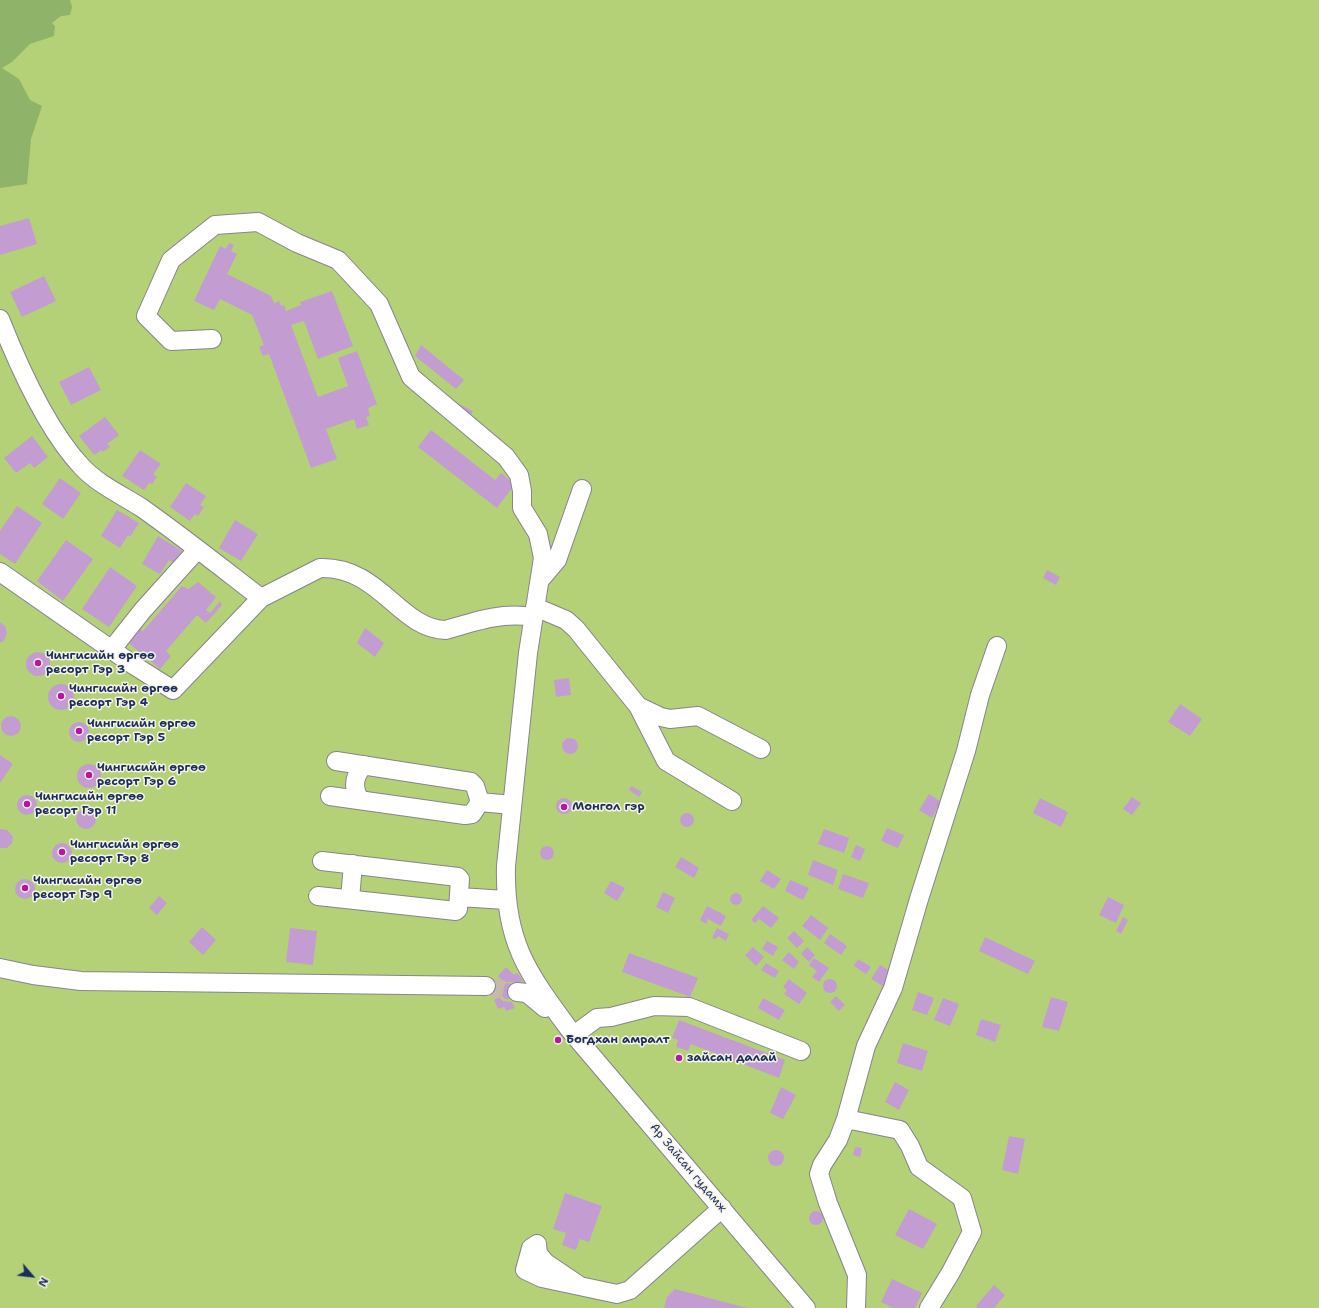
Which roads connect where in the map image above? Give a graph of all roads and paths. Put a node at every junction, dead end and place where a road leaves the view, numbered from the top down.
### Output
1 (0, 319) edge
2 (212, 339) dead end
3 (582, 489) dead end
4 (198, 550) junction
5 (0, 572) edge
6 (540, 580) junction
7 (261, 598) junction
8 (534, 612) junction
9 (997, 646) dead end
10 (112, 649) junction
11 (638, 706) junction
12 (762, 749) dead end
13 (336, 761) dead end
14 (364, 766) junction
15 (330, 796) dead end
16 (360, 800) junction
17 (732, 801) dead end
18 (480, 802) junction
19 (512, 805) junction
20 (322, 860) dead end
21 (353, 864) junction
22 (318, 896) dead end
23 (459, 897) junction
24 (350, 899) junction
25 (506, 900) junction
26 (0, 968) edge
27 (486, 986) tunnel mouth
28 (517, 992) tunnel mouth
29 (572, 1032) junction
30 (801, 1051) dead end
31 (846, 1119) junction
32 (722, 1208) junction
33 (580, 1286) dead end
34 (806, 1308) edge
35 (856, 1308) edge
36 (929, 1308) edge

1 - 4 street
2 - 6 street
3 - 6 street
4 - 7 street
4 - 10 street
5 - 10 street
6 - 8 street
7 - 8 street
7 - 10 street
8 - 11 street
8 - 19 street
9 - 31 street
11 - 12 street
11 - 17 street
13 - 14 street
14 - 16 street
14 - 18 street
15 - 16 street
16 - 18 street
18 - 19 street
19 - 25 street
20 - 21 street
21 - 23 street
21 - 24 street
22 - 24 street
23 - 24 street
23 - 25 street
25 - 29 street
26 - 27 street
28 - 29 street
29 - 30 street
29 - 32 street, Ар Зайсан гудамж
31 - 35 street
31 - 36 street
32 - 33 street
32 - 34 street, Ар Зайсан гудамж

